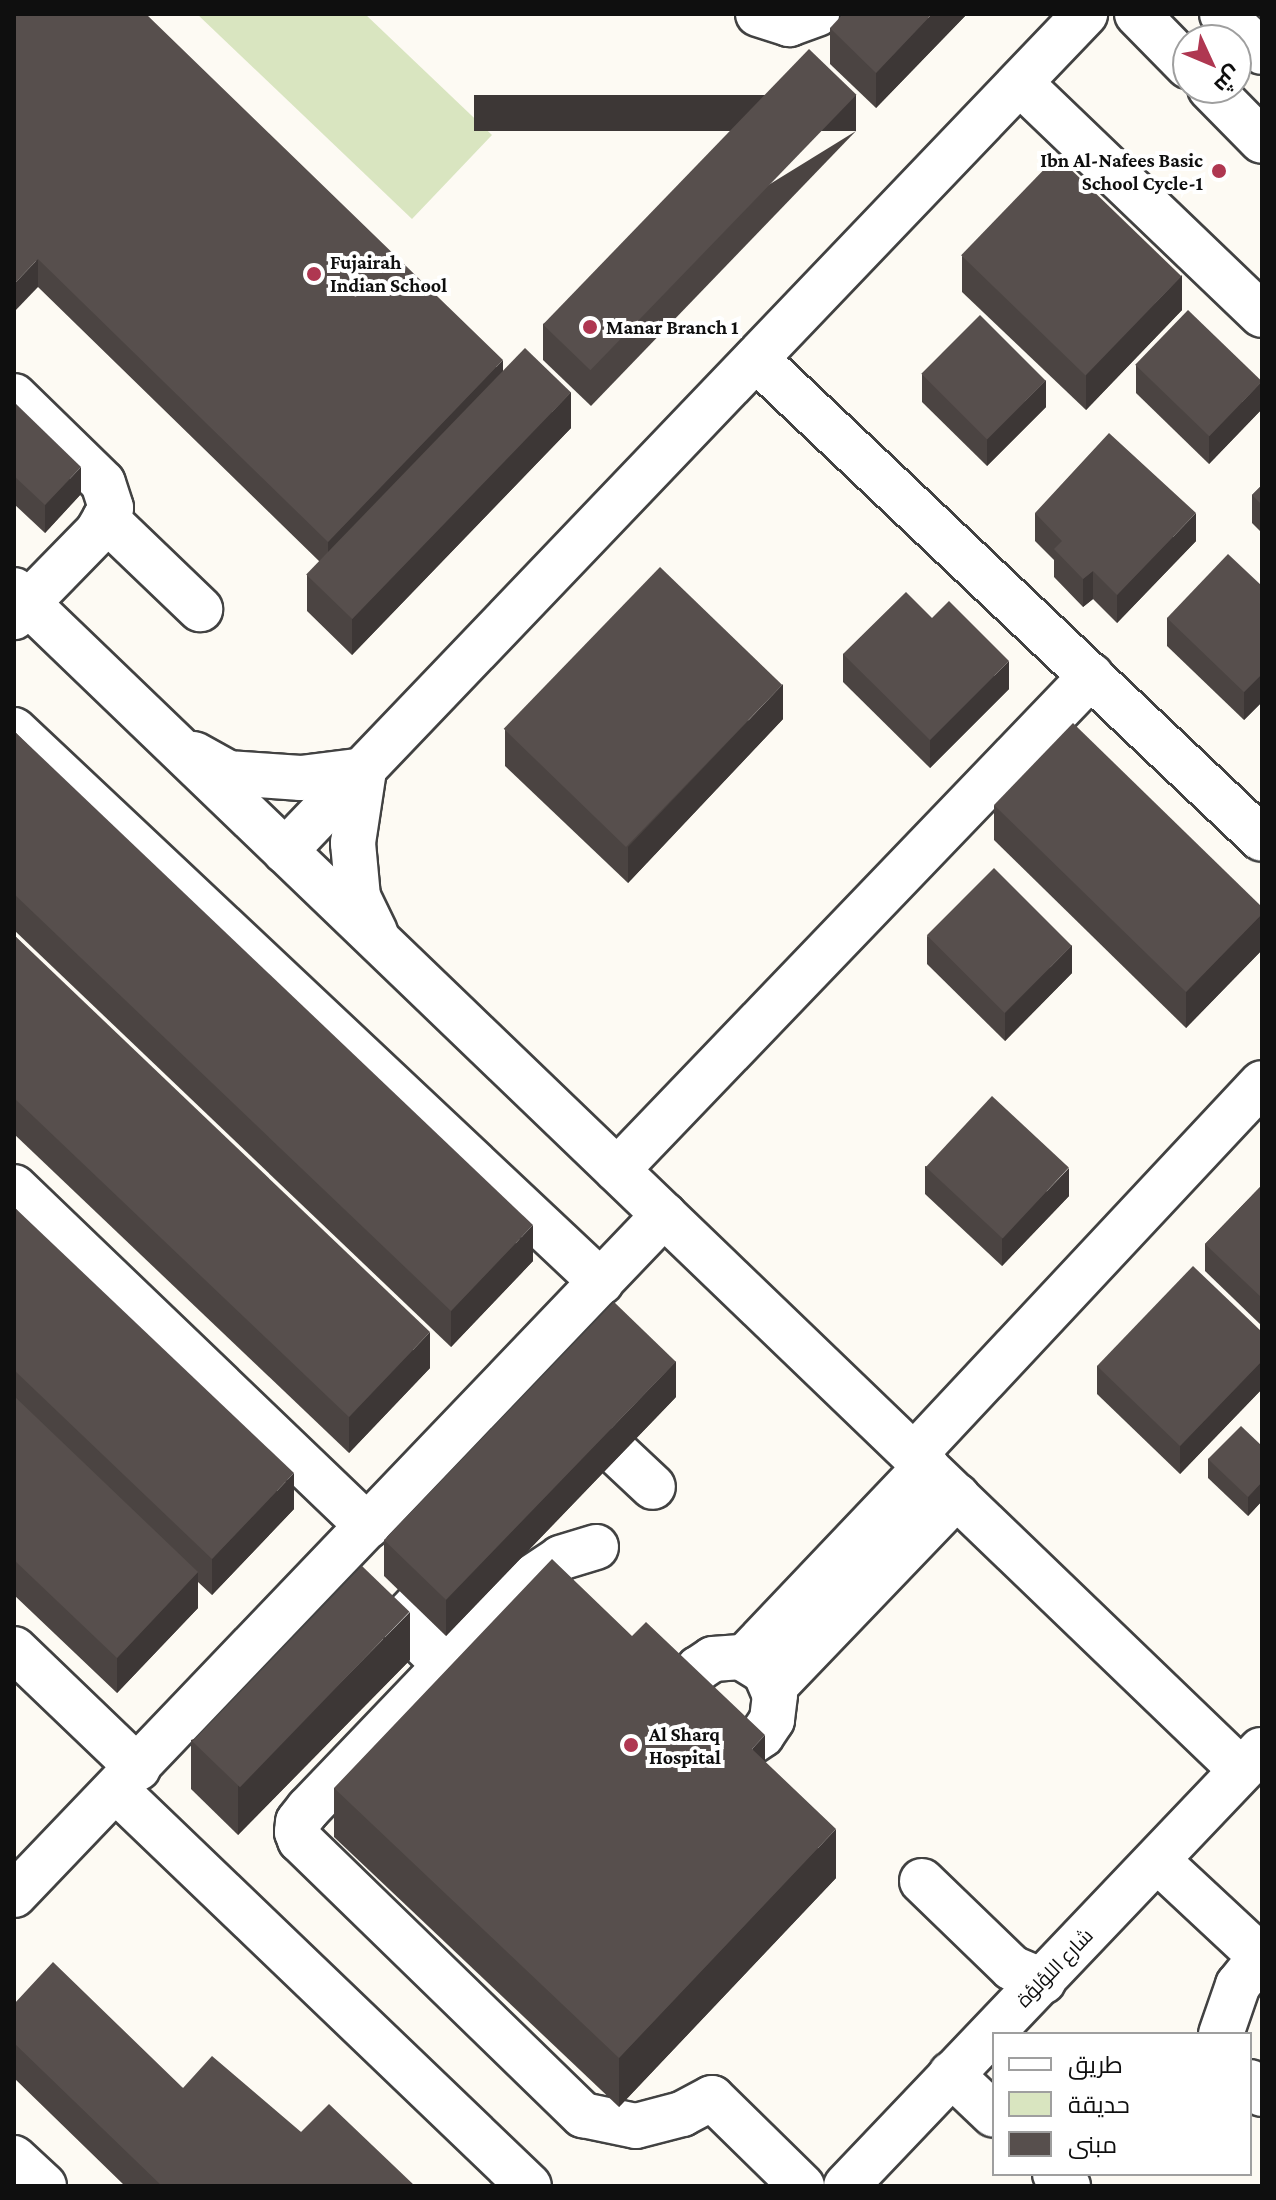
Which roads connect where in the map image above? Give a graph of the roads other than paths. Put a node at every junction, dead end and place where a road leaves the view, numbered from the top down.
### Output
1 (758, 14) edge
2 (817, 14) edge
3 (1085, 14) edge
4 (1137, 14) edge
5 (1172, 50) edge
6 (1020, 83) junction
7 (1226, 104) edge
8 (1262, 141) edge
9 (1262, 315) edge
10 (756, 359) junction
11 (14, 396) edge
12 (105, 518) junction
13 (18, 604) edge
14 (200, 609) dead end
15 (1091, 676) junction
16 (14, 730) edge
17 (171, 741) junction
18 (364, 770) junction
19 (1262, 839) edge
20 (285, 851) junction
21 (380, 943) junction
22 (1262, 1083) edge
23 (617, 1170) junction
24 (14, 1187) edge
25 (664, 1215) junction
26 (601, 1282) junction
27 (620, 1456) dead end
28 (920, 1461) junction
29 (653, 1487) dead end
30 (957, 1496) junction
31 (368, 1526) junction
32 (596, 1547) dead end
33 (817, 1582) junction
34 (849, 1610) junction
35 (408, 1614) edge
36 (14, 1649) edge
37 (445, 1665) junction
38 (759, 1673) junction
39 (684, 1707) edge
40 (728, 1748) edge
41 (1252, 1759) edge
42 (127, 1779) junction
43 (1157, 1860) junction
44 (922, 1881) dead end
45 (14, 1895) edge
46 (1261, 1956) edge
47 (1043, 1981) junction
48 (993, 2032) edge
49 (1222, 2032) edge
50 (992, 2033) edge
51 (951, 2074) junction
52 (992, 2113) edge
53 (14, 2158) edge
54 (800, 2184) edge
55 (44, 2186) edge
56 (529, 2186) edge
57 (846, 2186) edge

1 - 2 street
3 - 6 street
4 - 5 street
6 - 9 street
6 - 10 street
7 - 8 street
10 - 15 street
10 - 18 street
11 - 12 street
12 - 13 street
12 - 14 street
13 - 17 street
15 - 19 street
15 - 23 street
16 - 26 street
17 - 18 street
17 - 20 street
18 - 20 street
18 - 21 street
20 - 21 street
21 - 23 street
22 - 28 street
23 - 25 street
24 - 31 street
25 - 26 street
25 - 28 street
26 - 31 street
27 - 29 street
28 - 30 street
28 - 33 street
30 - 34 street
30 - 41 street
31 - 42 street
32 - 37 street
33 - 34 street
33 - 38 street
34 - 38 street
35 - 37 street
36 - 42 street
37 - 54 street
38 - 39 street
38 - 40 street
41 - 43 street, شارع اللؤلؤة
42 - 45 street
42 - 56 street
43 - 46 street
43 - 47 street, شارع اللؤلؤة
44 - 47 street
46 - 49 street
47 - 48 street, شارع اللؤلؤة
50 - 51 street, شارع اللؤلؤة
51 - 52 street
51 - 57 street, شارع اللؤلؤة
53 - 55 street

